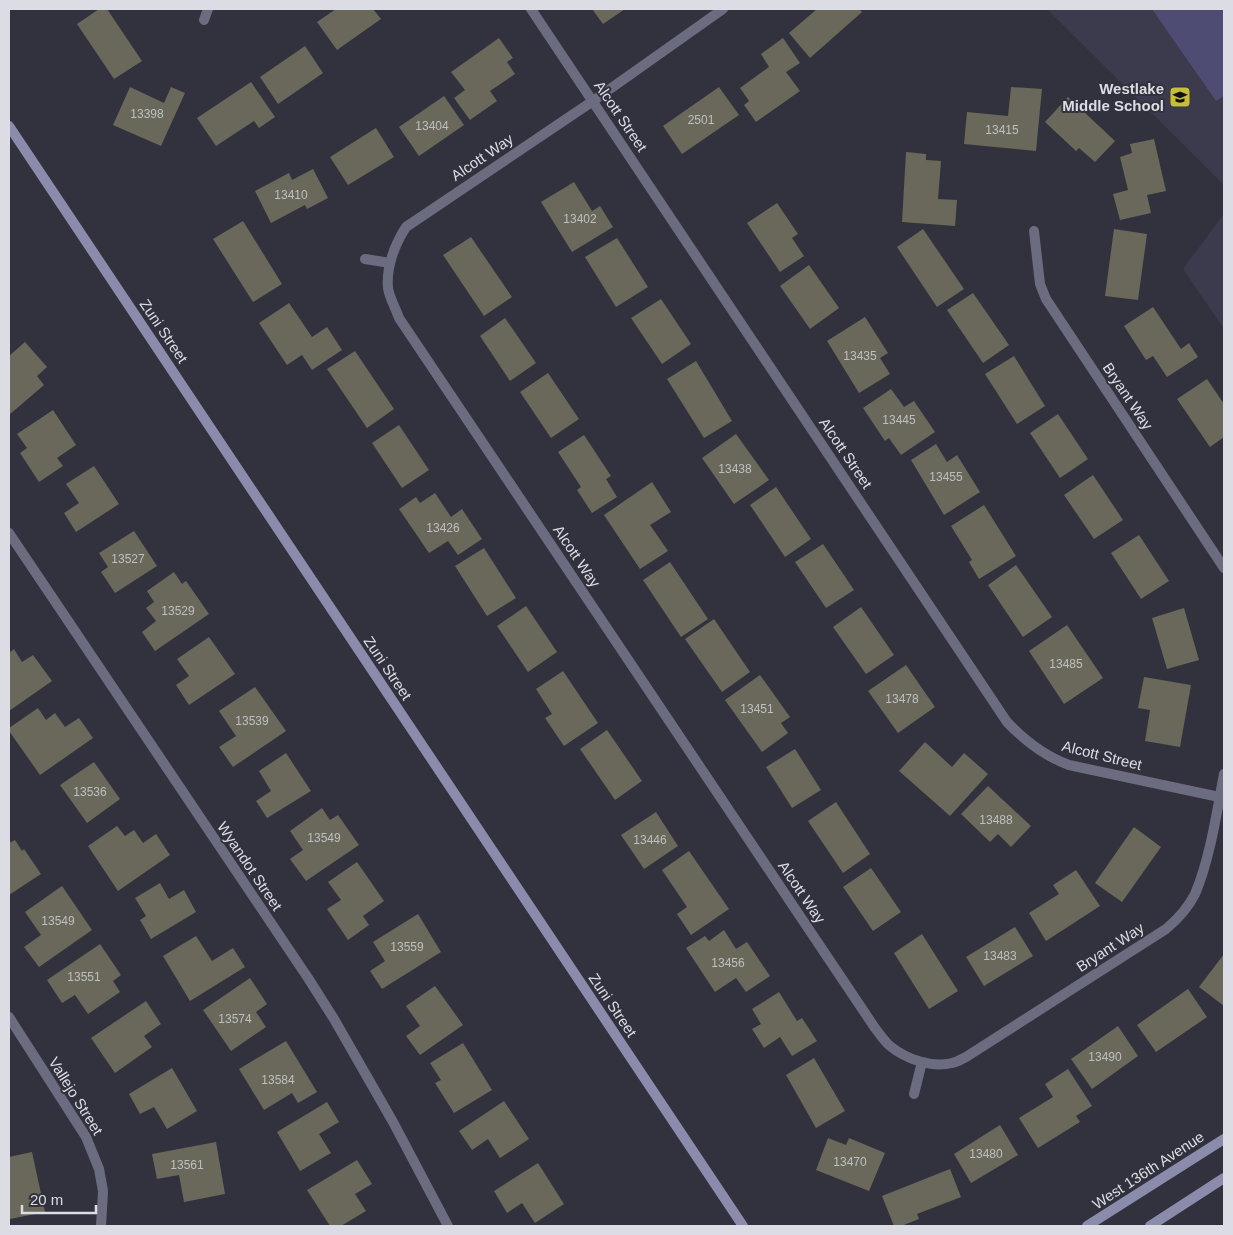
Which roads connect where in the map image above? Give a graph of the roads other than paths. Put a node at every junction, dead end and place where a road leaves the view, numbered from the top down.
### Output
1 (208, 9) edge
2 (531, 9) edge
3 (723, 9) edge
4 (204, 20) dead end
5 (593, 101) junction
6 (9, 126) edge
7 (1034, 231) dead end
8 (364, 259) dead end
9 (390, 263) junction
10 (9, 533) edge
11 (1224, 568) edge
12 (1224, 774) edge
13 (1222, 797) edge
14 (9, 1017) edge
15 (922, 1062) junction
16 (914, 1094) dead end
17 (1224, 1138) edge
18 (1224, 1178) edge
19 (101, 1226) edge
20 (448, 1226) edge
21 (743, 1226) edge
22 (1087, 1226) edge
23 (1150, 1226) edge

1 - 4 street
2 - 5 street, Alcott Street
3 - 5 street, Alcott Way
5 - 9 street, Alcott Way
5 - 13 street, Alcott Street
6 - 21 main road, Zuni Street
7 - 11 street, Bryant Way
8 - 9 street
9 - 15 street, Alcott Way
10 - 20 street, Wyandot Street
12 - 13 street, Bryant Way
13 - 15 street, Bryant Way
14 - 19 street, Vallejo Street
15 - 16 street
17 - 22 main road, West 136th Avenue
18 - 23 main road

